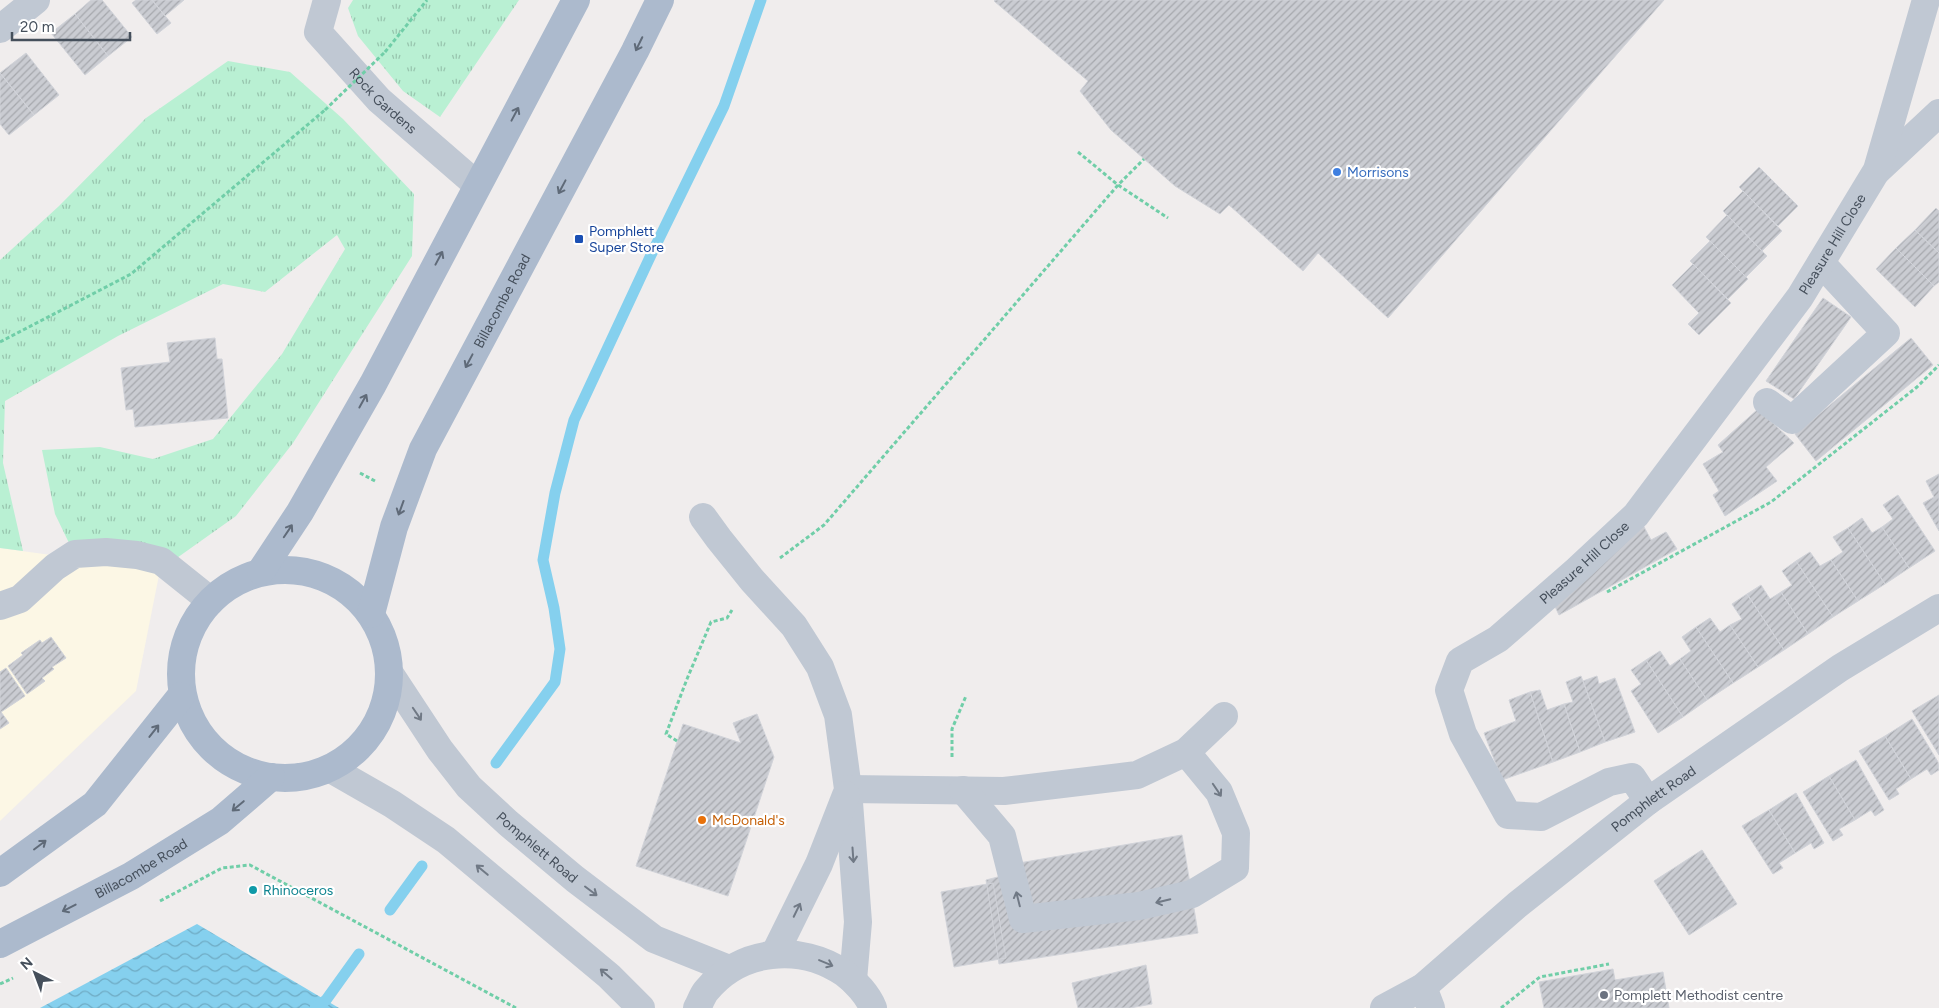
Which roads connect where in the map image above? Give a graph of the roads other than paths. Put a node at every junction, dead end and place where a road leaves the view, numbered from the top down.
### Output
1 (36, 0) edge
2 (326, 0) edge
3 (576, 0) edge
4 (660, 0) edge
5 (1928, 0) edge
6 (1939, 10) edge
7 (0, 29) edge
8 (1939, 113) edge
9 (1877, 170) junction
10 (477, 185) junction
11 (1821, 263) junction
12 (1767, 402) dead end
13 (703, 517) dead end
14 (261, 572) junction
15 (211, 601) junction
16 (0, 606) edge
17 (1939, 608) edge
18 (371, 614) junction
19 (390, 674) junction
20 (181, 696) junction
21 (1224, 716) dead end
22 (1186, 752) junction
23 (331, 769) junction
24 (272, 777) junction
25 (848, 789) junction
26 (957, 790) junction
27 (1648, 801) junction
28 (0, 873) edge
29 (0, 944) edge
30 (776, 953) junction
31 (729, 969) junction
32 (853, 980) junction
33 (1427, 997) edge
34 (641, 1008) edge
35 (697, 1008) edge
36 (873, 1008) edge
37 (1384, 1008) edge

1 - 7 street
2 - 10 street, Rock Gardens
10 -> 3 main road
4 -> 18 main road, Billacombe Road
5 - 6 street, Pleasure Hill Close
5 - 9 street, Pleasure Hill Close
8 - 9 street, Pleasure Hill Close
9 - 11 street, Pleasure Hill Close
14 -> 10 main road
11 - 12 street
11 - 27 street, Pleasure Hill Close
13 - 25 street
14 - 15 main road
14 - 18 main road
15 - 16 street
15 - 20 main road
17 - 27 street, Pomphlett Road
18 - 19 main road
19 - 23 main road
19 -> 31 street, Pomphlett Road
20 - 24 main road
28 -> 20 main road
21 - 22 street
22 - 26 street
22 -> 26 street
23 - 24 main road
34 -> 23 street
24 -> 29 main road, Billacombe Road
25 - 26 street
30 -> 25 street
25 -> 32 street
27 - 33 street, Pomphlett Road
30 - 31 street
30 -> 32 street
31 - 35 street
32 - 36 street
33 - 37 street, Pomphlett Road

